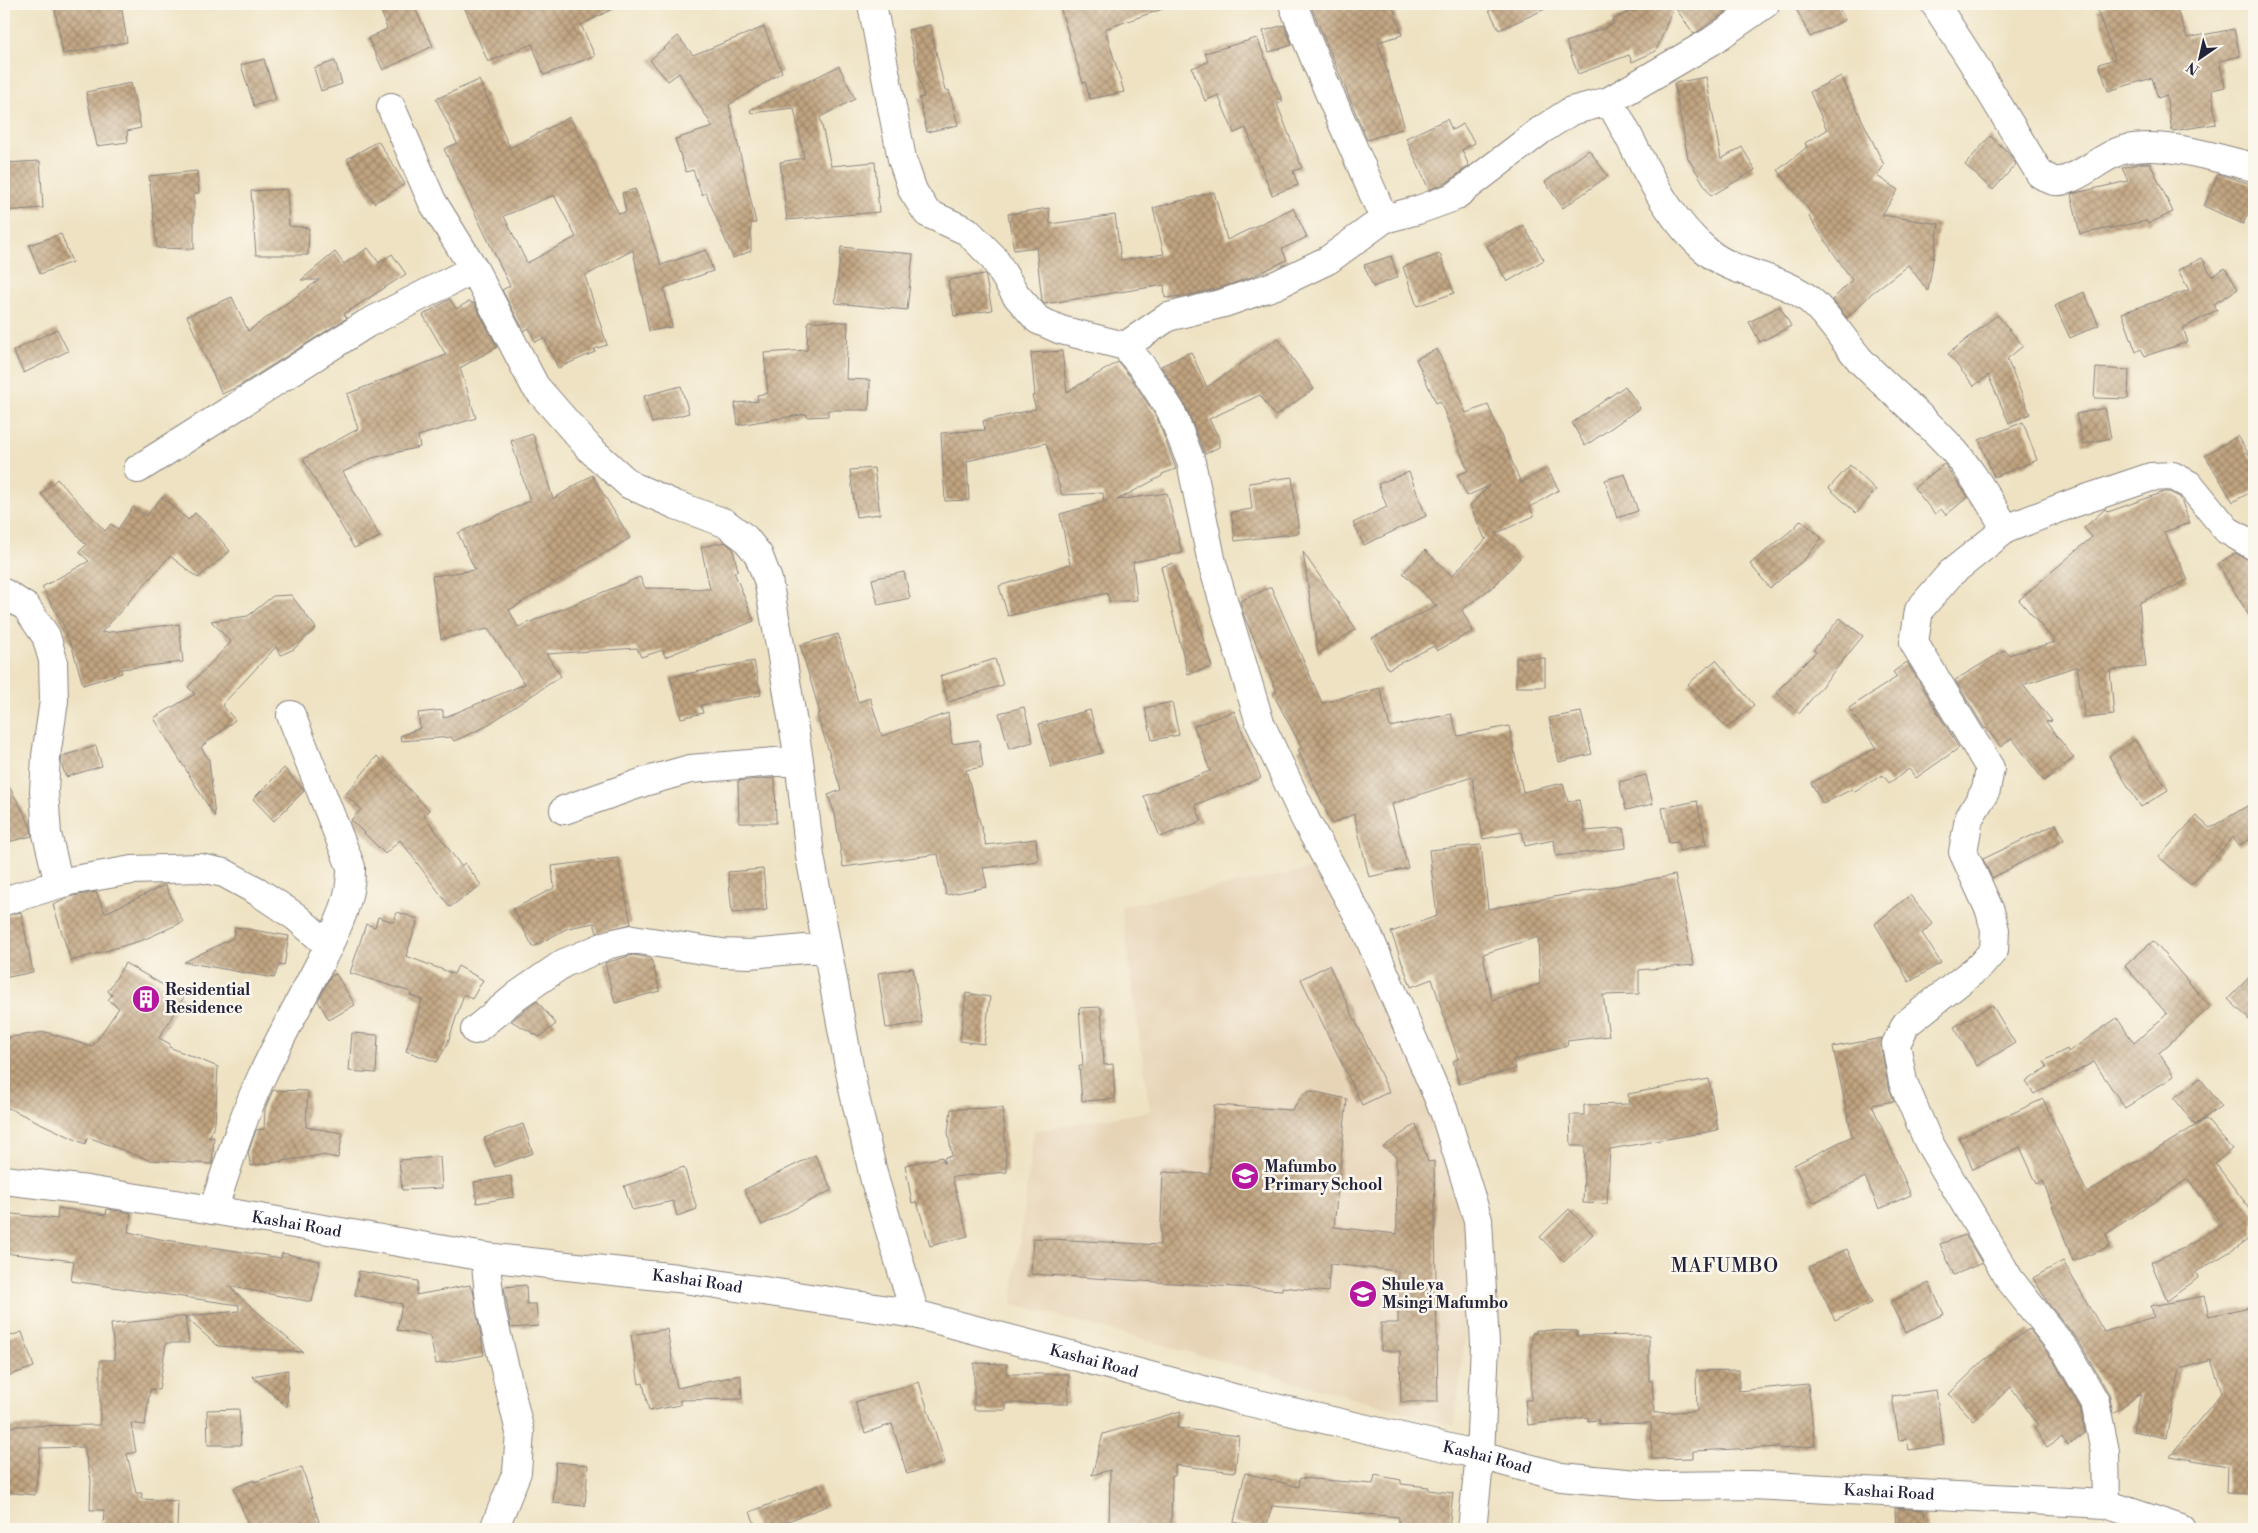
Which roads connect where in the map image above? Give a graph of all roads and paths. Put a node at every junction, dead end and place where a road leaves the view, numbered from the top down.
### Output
1 (872, 4) edge
2 (1293, 4) edge
3 (1765, 4) edge
4 (1935, 4) edge
5 (1609, 101) junction
6 (391, 107) dead end
7 (2254, 168) edge
8 (1384, 219) junction
9 (474, 269) junction
10 (1125, 346) junction
11 (138, 469) dead end
12 (2006, 529) junction
13 (2254, 546) edge
14 (4, 594) edge
15 (291, 714) dead end
16 (799, 760) junction
17 (564, 810) dead end
18 (58, 884) junction
19 (4, 901) edge
20 (328, 946) junction
21 (826, 947) junction
22 (475, 1030) dead end
23 (4, 1180) edge
24 (213, 1210) junction
25 (485, 1257) junction
26 (915, 1314) junction
27 (1480, 1455) junction
28 (2106, 1504) junction
29 (494, 1529) edge
30 (1472, 1529) edge
31 (2181, 1529) edge

1 - 10 street
2 - 8 street
3 - 5 street
4 - 7 street
5 - 8 street
5 - 12 street
6 - 9 street
8 - 10 street
9 - 11 street
9 - 16 street
10 - 27 street
12 - 13 street
12 - 28 street
14 - 18 street
15 - 20 street
16 - 17 street
16 - 21 street
18 - 19 street
18 - 20 street
20 - 24 street
21 - 22 street
21 - 26 street
23 - 24 street, Kashai Road
24 - 25 street, Kashai Road
25 - 26 street, Kashai Road
25 - 29 street
26 - 27 street, Kashai Road
27 - 28 street, Kashai Road
27 - 30 street
28 - 31 street, Kashai Road

